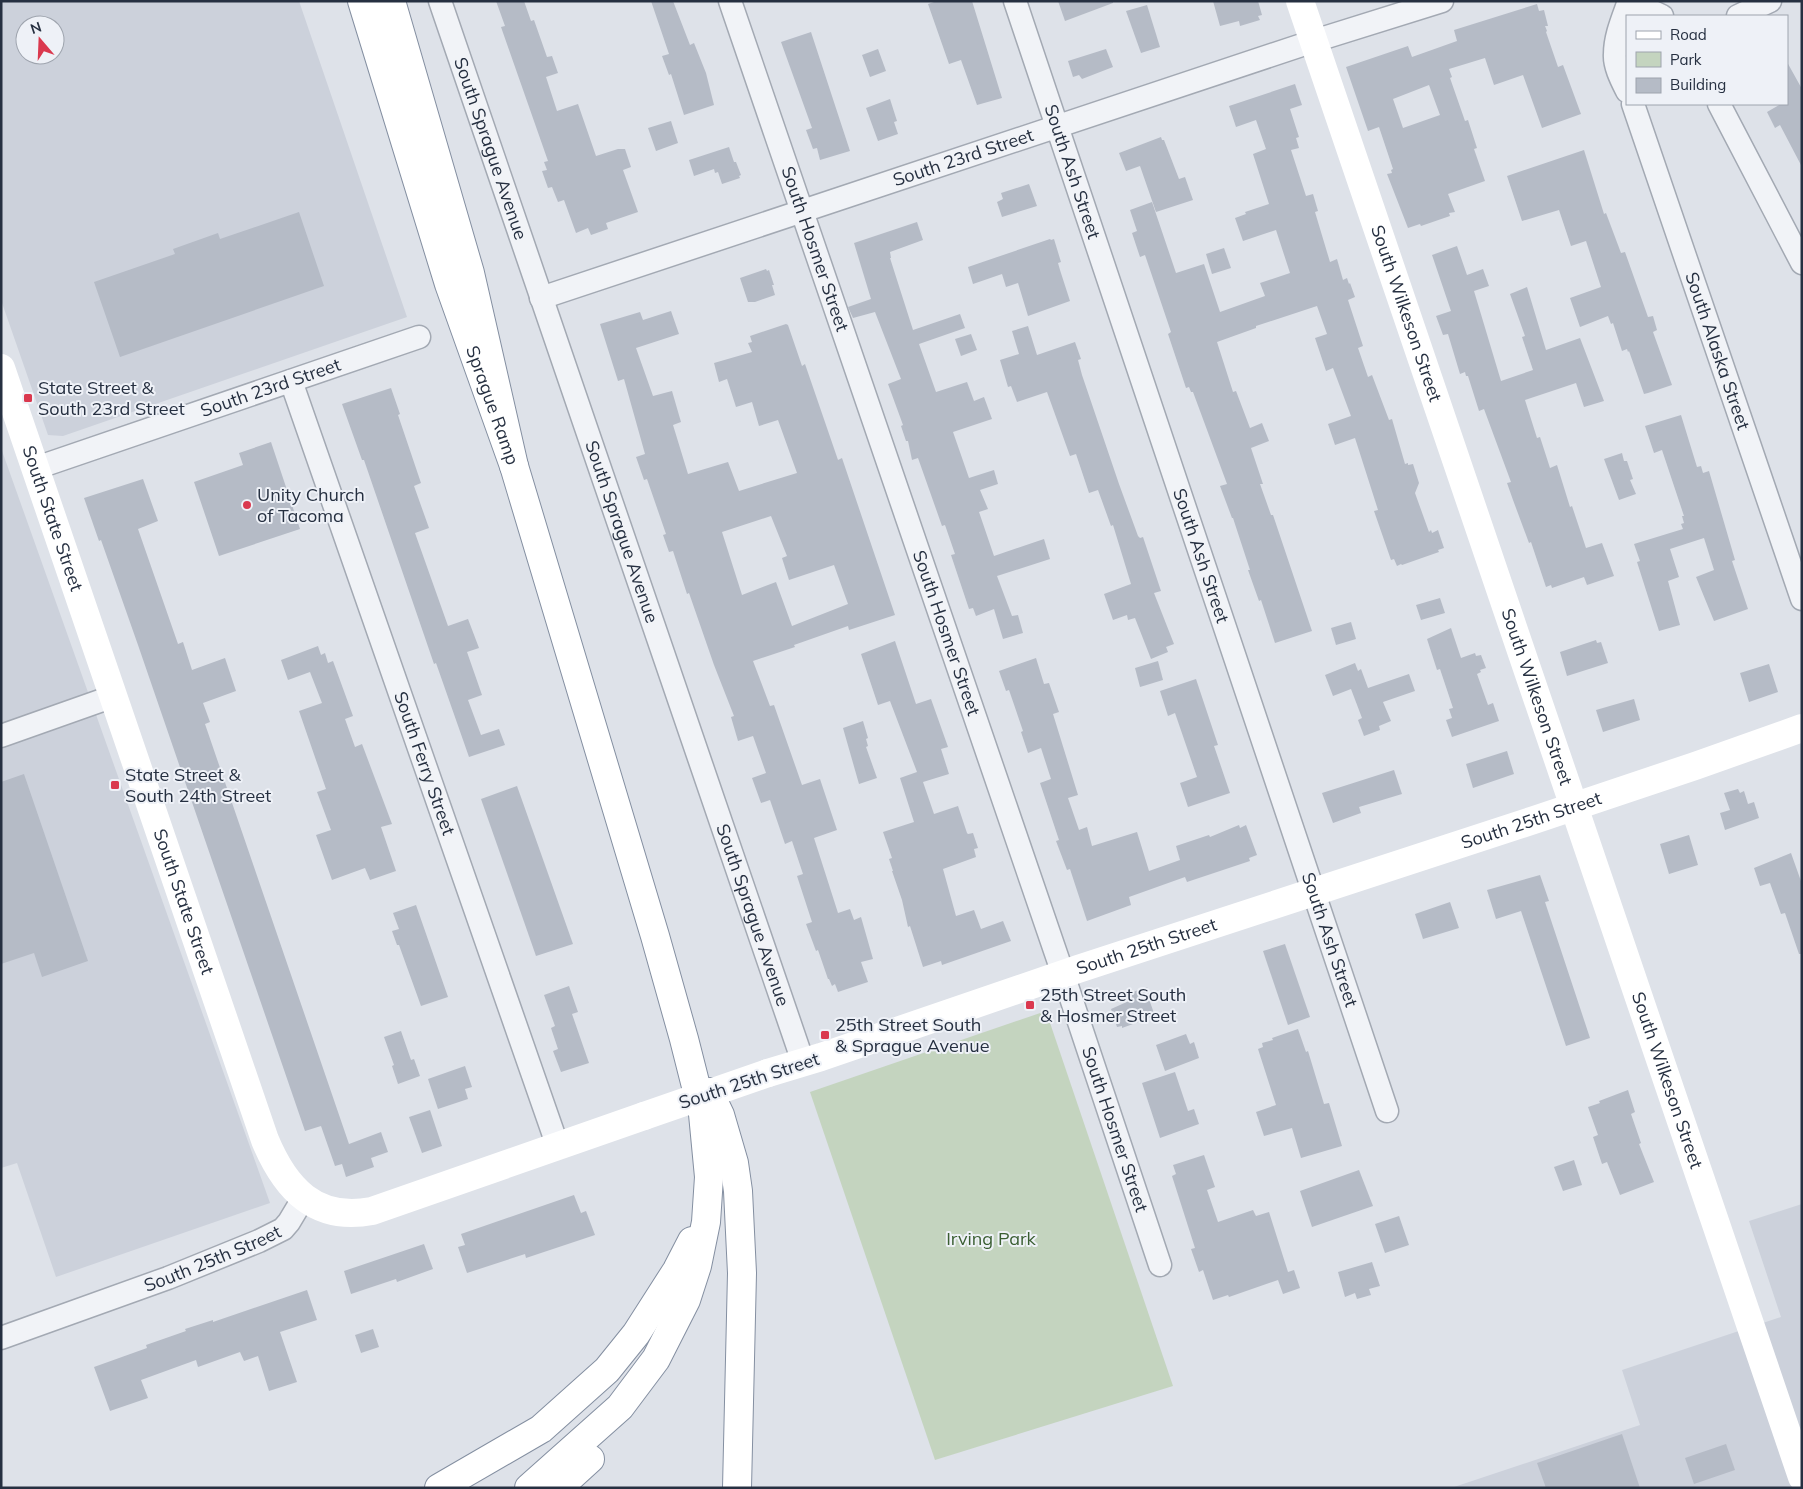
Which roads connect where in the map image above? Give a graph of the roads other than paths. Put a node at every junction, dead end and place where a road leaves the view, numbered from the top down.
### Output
1 (362, 1) edge
2 (391, 1) edge
3 (440, 1) edge
4 (730, 1) edge
5 (1015, 1) edge
6 (1300, 1) edge
7 (1442, 1) edge
8 (1630, 1) edge
9 (1770, 1) edge
10 (1660, 15) edge
11 (1740, 15) edge
12 (1314, 41) junction
13 (1626, 90) edge
14 (1633, 105) edge
15 (1720, 105) edge
16 (1057, 126) junction
17 (801, 210) junction
18 (1802, 263) edge
19 (541, 298) junction
20 (419, 337) dead end
21 (1, 368) edge
22 (291, 381) junction
23 (514, 466) junction
24 (36, 468) junction
25 (1802, 599) edge
26 (114, 696) junction
27 (1802, 728) edge
28 (1, 736) edge
29 (1574, 807) junction
30 (1313, 892) junction
31 (1063, 974) junction
32 (684, 1039) junction
33 (803, 1062) junction
34 (1388, 1110) dead end
35 (558, 1147) junction
36 (709, 1177) junction
37 (304, 1198) junction
38 (1160, 1265) dead end
39 (671, 1330) junction
40 (1, 1338) edge
41 (1802, 1477) edge
42 (439, 1488) edge
43 (529, 1488) edge
44 (558, 1488) edge
45 (737, 1488) edge

1 - 23 main road, Sprague Ramp
2 - 23 main road, Sprague Ramp
3 - 19 street, South Sprague Avenue
4 - 17 street, South Hosmer Street
5 - 16 street, South Ash Street
6 - 12 main road, South Wilkeson Street
7 - 12 street, South 23rd Street
8 - 10 street
8 - 13 street
9 - 11 street
12 - 16 street, South 23rd Street
12 - 29 main road, South Wilkeson Street
14 - 25 street, South Alaska Street
15 - 18 street
16 - 17 street, South 23rd Street
16 - 30 street, South Ash Street
17 - 19 street, South 23rd Street
17 - 31 street, South Hosmer Street
19 - 33 street, South Sprague Avenue
20 - 22 street, South 23rd Street
21 - 24 main road, South State Street
22 - 24 street, South 23rd Street
22 - 35 street, South Ferry Street
23 - 32 main road
24 - 26 main road, South State Street
26 - 28 street
26 - 37 main road, South State Street
27 - 29 main road, South 25th Street
29 - 30 main road, South 25th Street
29 - 41 main road, South Wilkeson Street
30 - 31 main road, South 25th Street
30 - 34 street, South Ash Street
31 - 33 main road, South 25th Street
31 - 38 street, South Hosmer Street
32 - 36 main road
32 - 45 main road
33 - 35 main road, South 25th Street, bridge
35 - 37 main road, South 25th Street
36 - 39 main road
36 - 42 main road
37 - 40 street, South 25th Street
39 - 43 main road
39 - 44 main road

